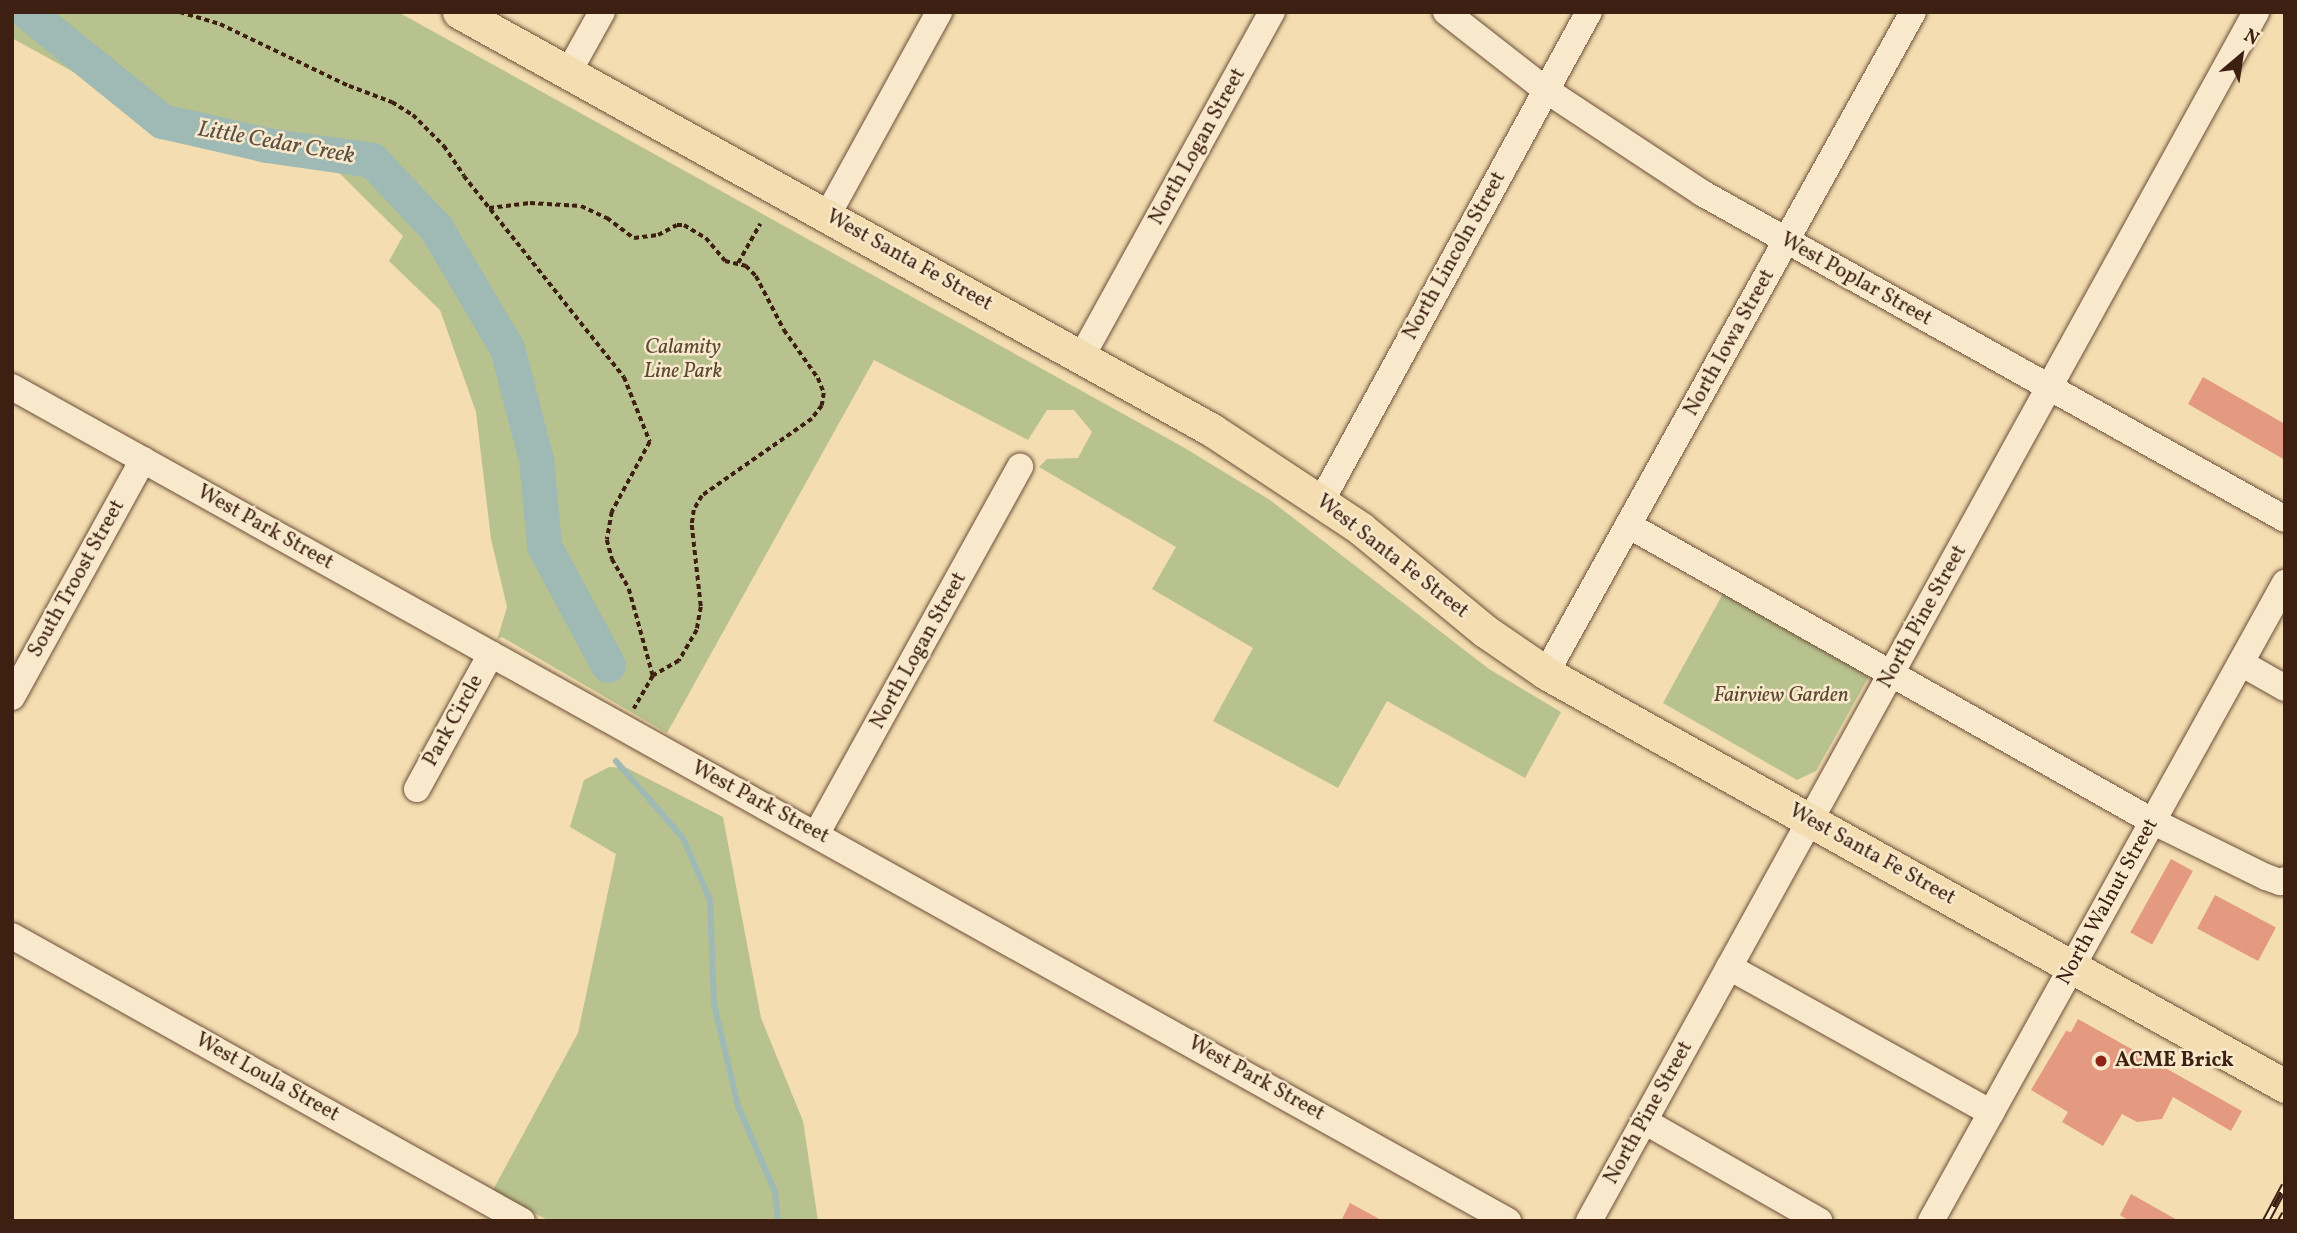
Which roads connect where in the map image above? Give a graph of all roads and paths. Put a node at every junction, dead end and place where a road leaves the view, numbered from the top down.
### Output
1 (180, 12) edge
2 (459, 12) edge
3 (602, 12) edge
4 (939, 12) edge
5 (1272, 12) edge
6 (1446, 12) edge
7 (1590, 12) edge
8 (1913, 12) edge
9 (2256, 12) edge
10 (568, 73) junction
11 (1546, 90) junction
12 (489, 208) junction
13 (827, 216) junction
14 (760, 224) dead end
15 (1787, 241) junction
16 (738, 263) junction
17 (1082, 356) junction
18 (12, 387) edge
19 (2050, 387) junction
20 (143, 460) junction
21 (1020, 467) dead end
22 (1322, 500) junction
23 (2285, 519) edge
24 (1628, 525) junction
25 (2285, 583) edge
26 (491, 654) junction
27 (2241, 663) junction
28 (1546, 673) junction
29 (1891, 674) junction
30 (653, 676) junction
31 (2285, 688) edge
32 (12, 697) edge
33 (631, 714) dead end
34 (417, 789) dead end
35 (1809, 821) junction
36 (2152, 821) junction
37 (817, 834) junction
38 (2285, 880) edge
39 (12, 936) edge
40 (2073, 965) junction
41 (1729, 967) junction
42 (2285, 1086) edge
43 (1991, 1113) junction
44 (1644, 1121) junction
45 (522, 1221) edge
46 (1508, 1221) edge
47 (1589, 1221) edge
48 (1819, 1221) edge
49 (1931, 1221) edge

1 - 12 path
2 - 10 main road, West Santa Fe Street
3 - 10 street
4 - 13 street
5 - 17 street, North Logan Street
6 - 11 street, West Poplar Street
7 - 11 street, North Lincoln Street
8 - 15 street, North Iowa Street
9 - 19 street, North Pine Street
10 - 13 main road, West Santa Fe Street
11 - 15 street, West Poplar Street
11 - 22 street, North Lincoln Street
12 - 16 path
12 - 30 path
13 - 17 main road, West Santa Fe Street
14 - 16 path
15 - 19 street, West Poplar Street
15 - 24 street, North Iowa Street
16 - 30 path
17 - 22 main road, West Santa Fe Street
18 - 20 street, West Park Street
19 - 23 street, West Poplar Street
19 - 29 street, North Pine Street
20 - 26 street, West Park Street
20 - 32 street, South Troost Street
21 - 37 street, North Logan Street
22 - 28 main road, West Santa Fe Street
24 - 28 street, North Iowa Street
24 - 29 street
25 - 27 street, North Walnut Street
26 - 34 street, Park Circle
26 - 37 street, West Park Street
27 - 31 street
27 - 36 street, North Walnut Street
28 - 35 main road, West Santa Fe Street
29 - 35 street, North Pine Street
29 - 36 street
30 - 33 path
35 - 40 main road, West Santa Fe Street
35 - 41 street, North Pine Street
36 - 38 street
36 - 40 street, North Walnut Street
37 - 46 street, West Park Street
39 - 45 street, West Loula Street
40 - 42 main road, West Santa Fe Street
40 - 43 street, North Walnut Street
41 - 43 street
41 - 44 street, North Pine Street
43 - 49 street, North Walnut Street
44 - 47 street, North Pine Street
44 - 48 street

